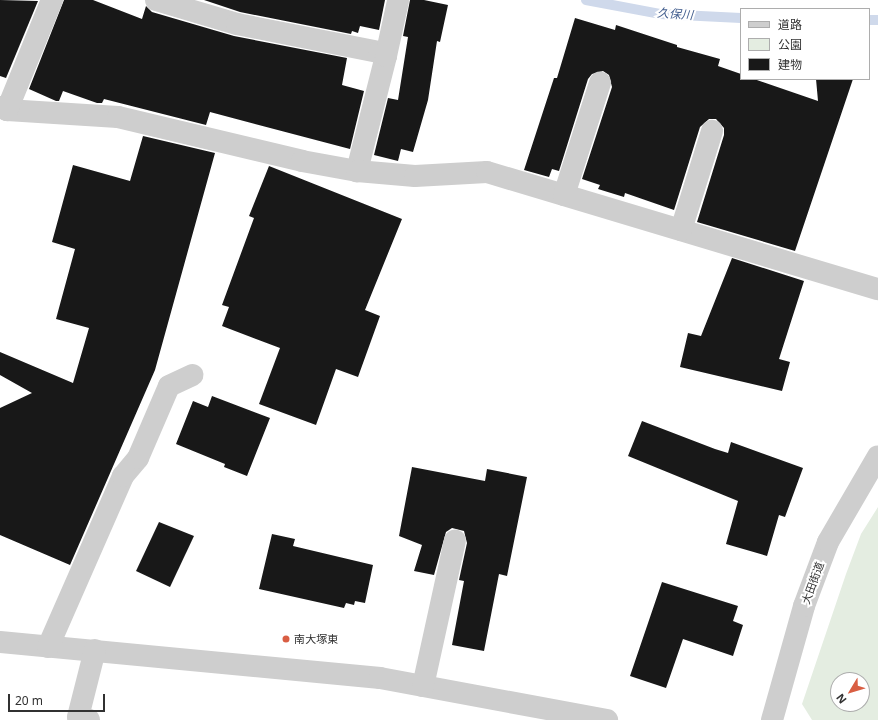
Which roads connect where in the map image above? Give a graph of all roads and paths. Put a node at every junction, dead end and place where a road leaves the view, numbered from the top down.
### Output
1 (52, 0) edge
2 (156, 0) edge
3 (398, 1) edge
4 (386, 56) junction
5 (600, 82) dead end
6 (4, 108) edge
7 (712, 131) dead end
8 (356, 171) junction
9 (564, 195) junction
10 (681, 230) junction
11 (878, 288) edge
12 (193, 375) dead end
13 (878, 456) edge
14 (455, 540) dead end
15 (0, 642) edge
16 (48, 647) junction
17 (95, 650) junction
18 (423, 686) junction
19 (81, 719) edge
20 (607, 720) edge
21 (772, 720) edge

1 - 6 street
2 - 4 street
3 - 4 street
4 - 8 street
5 - 9 street
6 - 8 street
7 - 10 street
8 - 9 street
9 - 10 street
10 - 11 street
12 - 16 street
13 - 21 street, 大田街道
14 - 18 street
15 - 16 street
16 - 17 street
17 - 18 street
17 - 19 street
18 - 20 street

